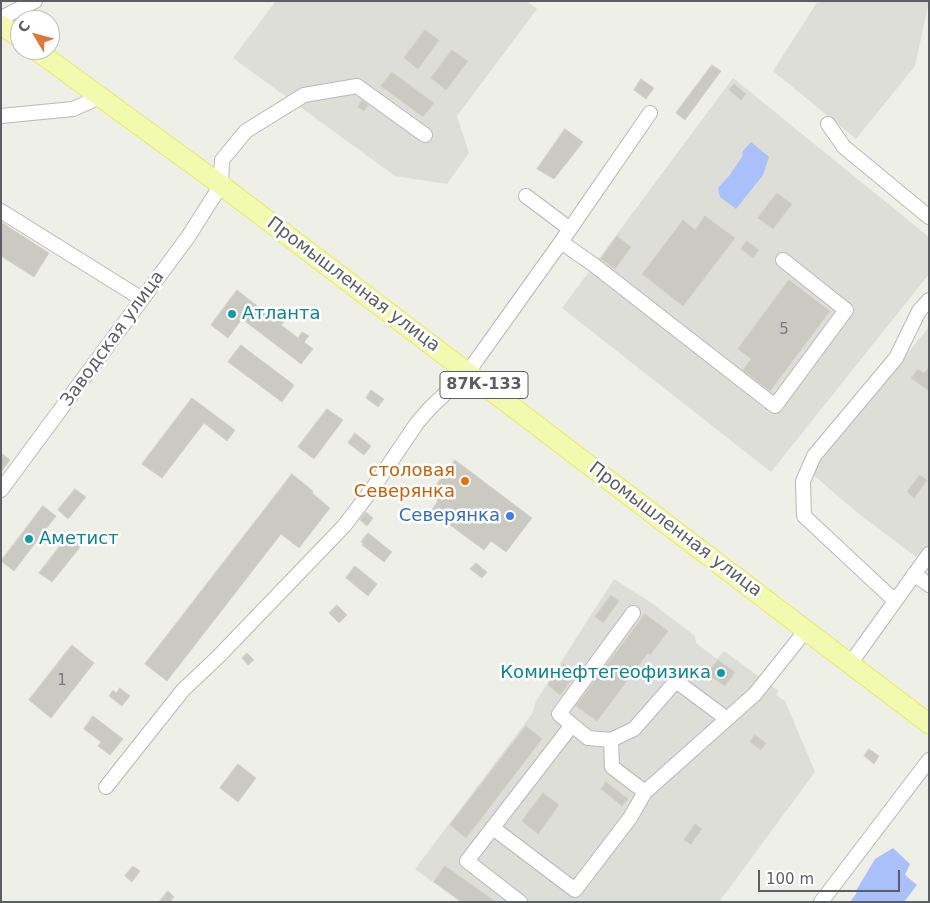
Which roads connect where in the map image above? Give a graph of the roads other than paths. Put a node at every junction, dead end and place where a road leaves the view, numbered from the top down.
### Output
1 (35, 1) edge
2 (1, 18) edge
3 (50, 60) edge
4 (100, 97) junction
5 (650, 113) dead end
6 (1, 116) edge
7 (828, 124) dead end
8 (425, 135) dead end
9 (221, 185) junction
10 (526, 196) dead end
11 (1, 211) edge
12 (929, 218) edge
13 (570, 229) junction
14 (561, 242) junction
15 (783, 260) dead end
16 (142, 299) junction
17 (929, 300) edge
18 (468, 372) junction
19 (1, 490) edge
20 (929, 554) edge
21 (914, 574) junction
22 (929, 585) edge
23 (895, 601) junction
24 (633, 612) dead end
25 (806, 630) junction
26 (850, 664) junction
27 (727, 718) junction
28 (929, 724) edge
29 (572, 725) junction
30 (611, 740) junction
31 (929, 760) edge
32 (106, 787) dead end
33 (645, 792) junction
34 (493, 828) junction
35 (520, 902) edge
36 (821, 902) edge

1 - 2 street
3 - 4 main road, Промышленная улица / 87К-133
4 - 6 street
4 - 9 main road, Промышленная улица / 87К-133
5 - 13 street
7 - 12 street
8 - 9 street
9 - 16 street, Заводская улица
9 - 18 main road, Промышленная улица / 87К-133
10 - 13 street
11 - 16 street
13 - 14 street
14 - 15 street
14 - 18 street
16 - 19 street, Заводская улица
17 - 23 street
18 - 25 main road, Промышленная улица / 87К-133
18 - 32 street
20 - 21 street
21 - 22 street
21 - 23 street
23 - 26 street
24 - 29 street
25 - 26 main road, Промышленная улица / 87К-133
25 - 27 street
26 - 28 main road, Промышленная улица / 87К-133
27 - 30 street
27 - 33 street
29 - 30 street
29 - 34 street
30 - 33 street
31 - 36 street
33 - 34 street
34 - 35 street

